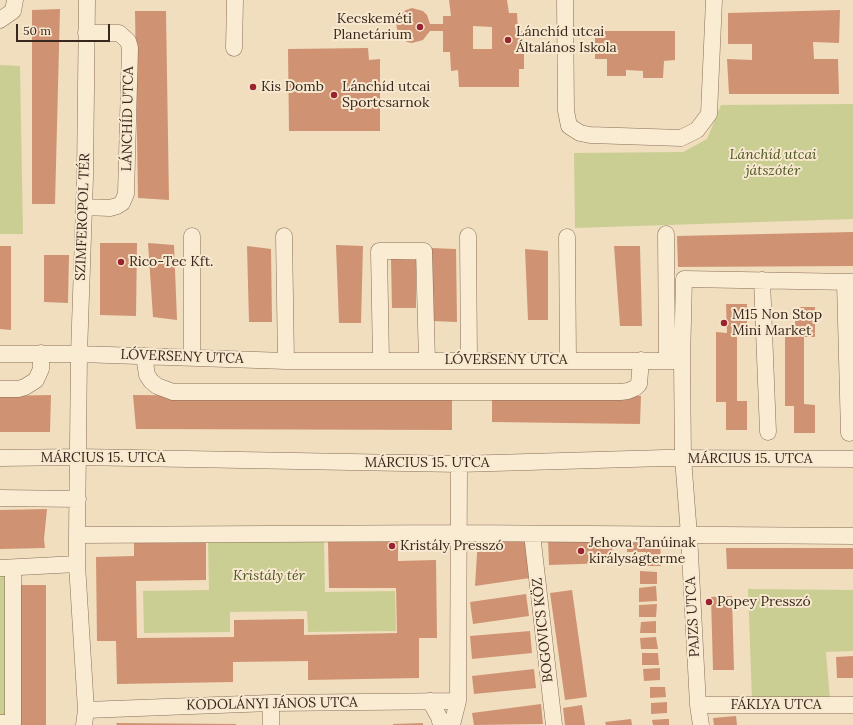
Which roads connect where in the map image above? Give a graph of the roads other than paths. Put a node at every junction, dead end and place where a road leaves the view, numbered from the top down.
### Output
1 (15, 0) edge
2 (87, 0) edge
3 (235, 0) edge
4 (565, 0) edge
5 (714, 0) edge
6 (0, 20) edge
7 (86, 33) junction
8 (234, 48) dead end
9 (84, 207) junction
10 (666, 234) dead end
11 (192, 236) dead end
12 (284, 236) dead end
13 (468, 236) dead end
14 (567, 236) dead end
15 (762, 280) junction
16 (849, 282) edge
17 (41, 353) junction
18 (0, 354) edge
19 (80, 354) junction
20 (144, 356) junction
21 (192, 357) junction
22 (469, 360) junction
23 (568, 360) junction
24 (642, 360) junction
25 (286, 361) junction
26 (381, 361) junction
27 (427, 361) junction
28 (674, 361) junction
29 (0, 389) edge
30 (768, 432) dead end
31 (849, 433) dead end
32 (78, 457) junction
33 (0, 458) edge
34 (683, 458) junction
35 (853, 459) edge
36 (459, 464) junction
37 (0, 498) edge
38 (78, 499) junction
39 (459, 533) junction
40 (532, 534) junction
41 (77, 535) junction
42 (689, 535) junction
43 (853, 536) edge
44 (77, 564) junction
45 (6, 568) edge
46 (430, 701) junction
47 (458, 701) junction
48 (271, 703) junction
49 (698, 705) junction
50 (853, 705) edge
51 (86, 718) edge
52 (0, 723) edge
53 (271, 725) edge
54 (441, 725) edge
55 (452, 725) edge
56 (554, 725) edge
57 (701, 725) edge

1 - 6 street
2 - 7 street, SZIMFEROPOL TÉR
3 - 8 street
4 - 5 street
7 - 9 street, SZIMFEROPOL TÉR
7 - 9 street, LÁNCHÍD UTCA
9 - 19 street, SZIMFEROPOL TÉR
10 - 28 street
11 - 21 street
12 - 25 street
13 - 22 street
14 - 23 street
15 - 16 street
15 - 28 street
15 - 30 street
16 - 31 street
17 - 18 street
17 - 19 street
17 - 29 street
19 - 20 street, LÓVERSENY UTCA
19 - 32 street, SZIMFEROPOL TÉR
20 - 21 street, LÓVERSENY UTCA
20 - 24 street
21 - 25 street, LÓVERSENY UTCA
22 - 23 street, LÓVERSENY UTCA
22 - 27 street, LÓVERSENY UTCA
23 - 24 street, LÓVERSENY UTCA
24 - 28 street, LÓVERSENY UTCA
25 - 26 street, LÓVERSENY UTCA
26 - 27 street, LÓVERSENY UTCA
26 - 27 street
28 - 34 street, PAJZS UTCA
32 - 33 street, MÁRCIUS 15. UTCA
32 - 36 street, MÁRCIUS 15. UTCA
32 - 38 street
34 - 35 street, MÁRCIUS 15. UTCA
34 - 36 street, MÁRCIUS 15. UTCA
34 - 42 street, PAJZS UTCA
36 - 39 street
37 - 38 street
38 - 41 street
39 - 40 street
39 - 41 street
39 - 47 street
40 - 42 street
40 - 56 street, BOGOVICS KÖZ
41 - 44 street
42 - 43 street
42 - 49 street, PAJZS UTCA
44 - 45 street
44 - 51 street
45 - 52 street
46 - 47 street, KODOLÁNYI JÁNOS UTCA
46 - 48 street, KODOLÁNYI JÁNOS UTCA
46 - 54 street
47 - 55 street
48 - 51 street, KODOLÁNYI JÁNOS UTCA
48 - 53 street
49 - 50 street, FÁKLYA UTCA
49 - 57 street, PAJZS UTCA

